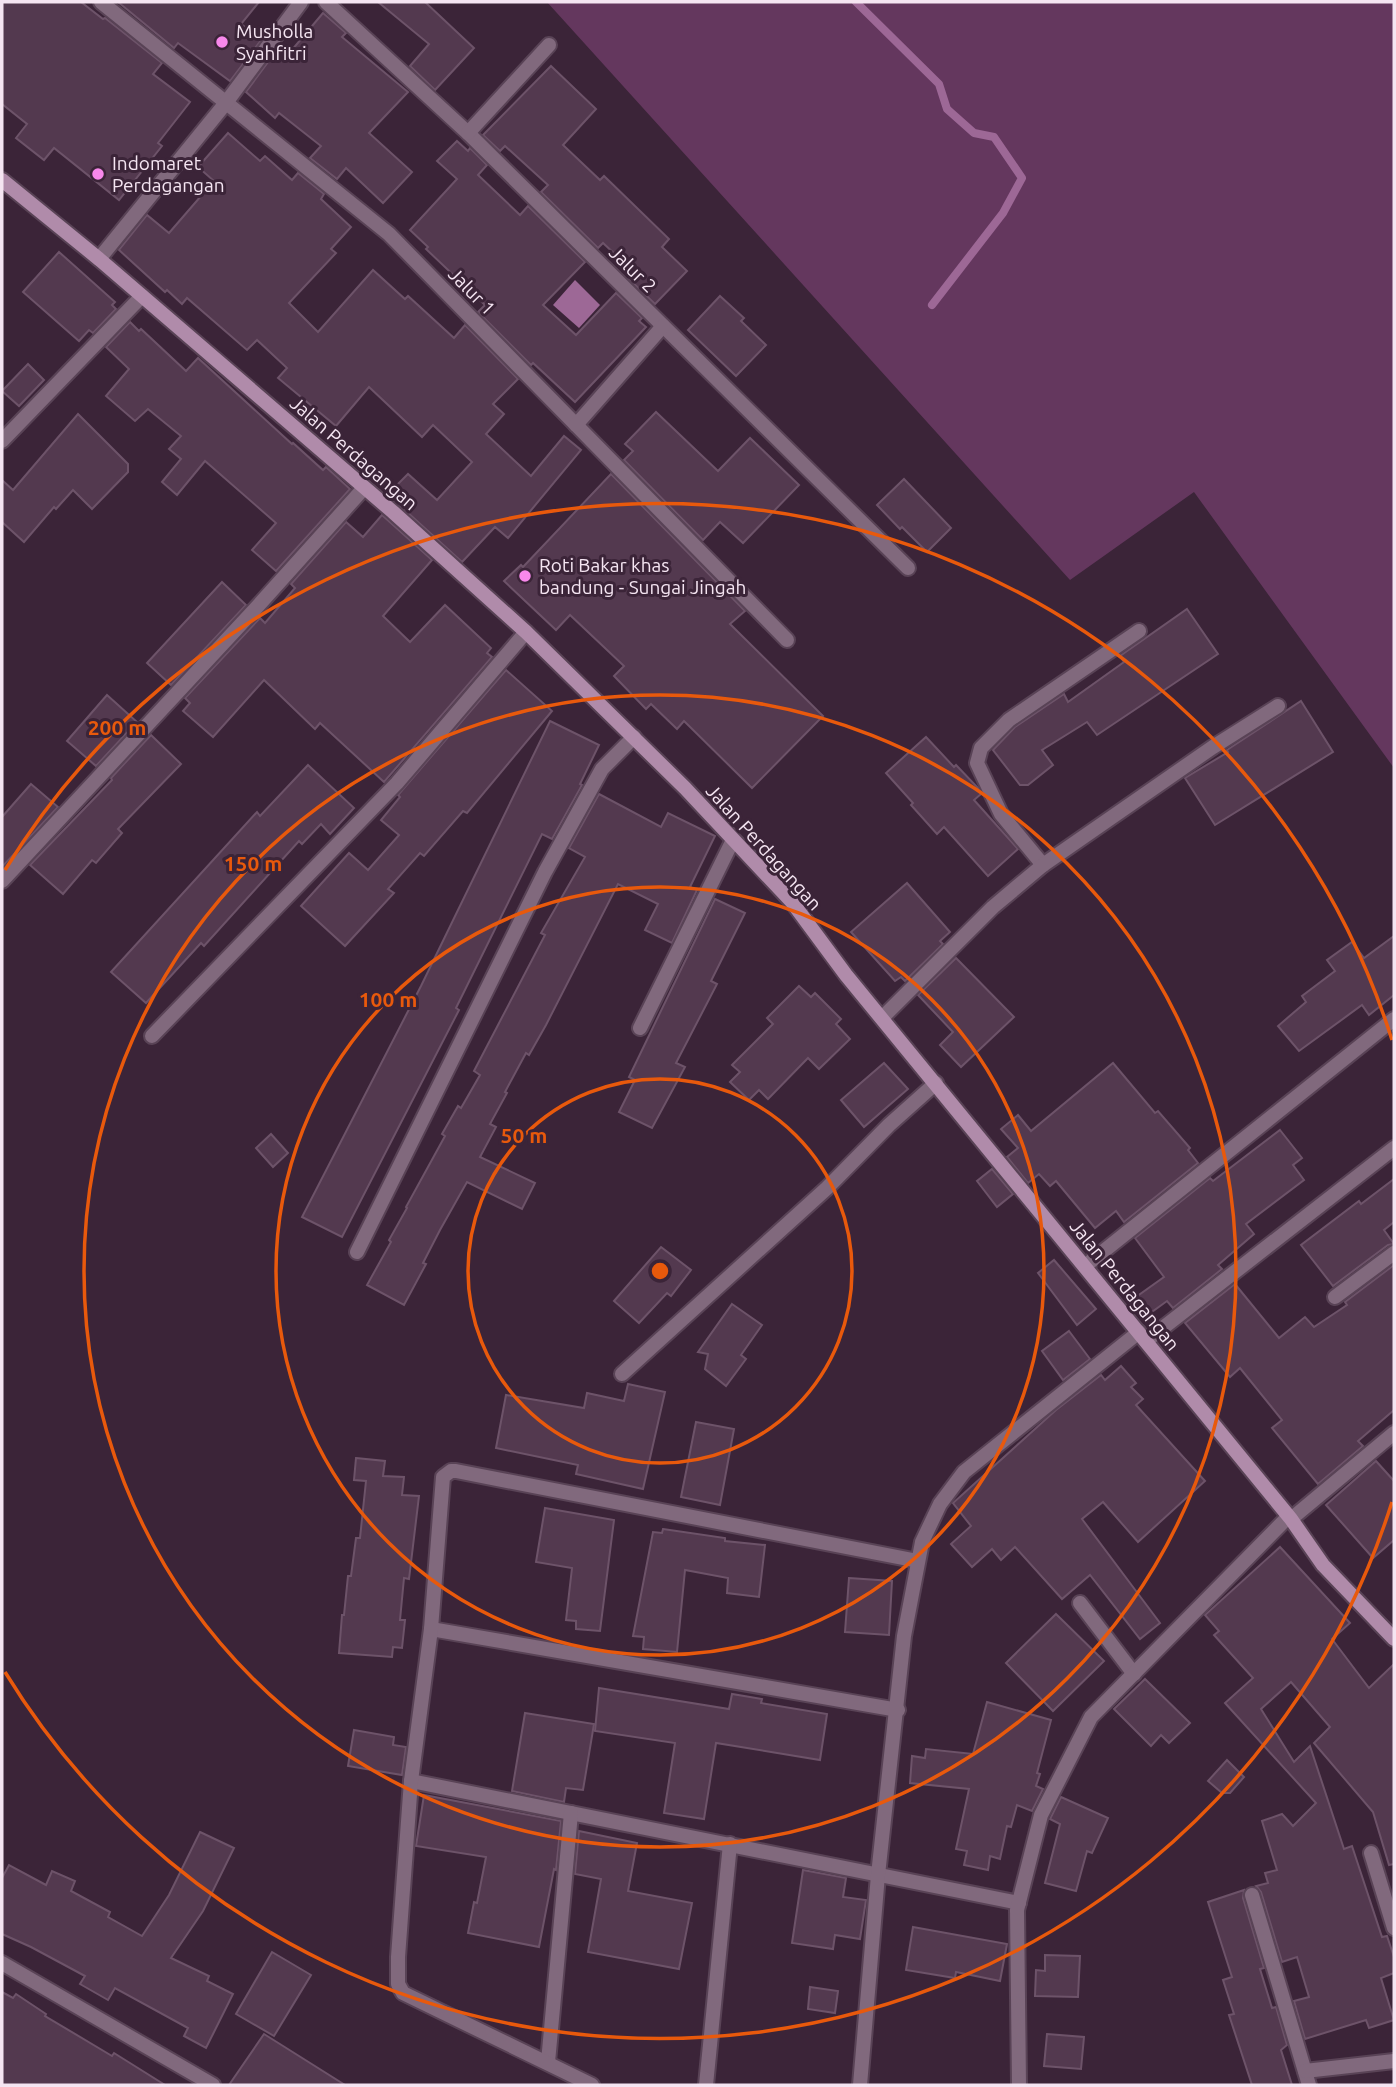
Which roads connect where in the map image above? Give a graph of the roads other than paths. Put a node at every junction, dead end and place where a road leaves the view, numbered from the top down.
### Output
1 (101, 2) edge
2 (301, 2) edge
3 (326, 2) edge
4 (549, 45) dead end
5 (225, 104) junction
6 (468, 133) junction
7 (2, 180) edge
8 (99, 259) junction
9 (142, 296) junction
10 (663, 326) junction
11 (576, 425) junction
12 (2, 441) edge
13 (364, 488) junction
14 (908, 568) dead end
15 (1139, 631) dead end
16 (526, 632) junction
17 (787, 640) dead end
18 (1278, 706) dead end
19 (634, 737) junction
20 (733, 840) junction
21 (1043, 865) junction
22 (2, 881) edge
23 (882, 1018) junction
24 (1394, 1019) edge
25 (640, 1028) dead end
26 (152, 1036) dead end
27 (936, 1083) junction
28 (1394, 1147) edge
29 (357, 1252) dead end
30 (1394, 1254) edge
31 (1085, 1266) junction
32 (1335, 1297) dead end
33 (1143, 1336) junction
34 (622, 1374) dead end
35 (1394, 1433) edge
36 (1290, 1518) junction
37 (918, 1561) junction
38 (1080, 1603) dead end
39 (431, 1629) junction
40 (1394, 1639) edge
41 (1133, 1674) junction
42 (898, 1710) junction
43 (411, 1781) junction
44 (571, 1813) junction
45 (730, 1844) junction
46 (1371, 1853) dead end
47 (878, 1875) junction
48 (1252, 1895) dead end
49 (1019, 1903) junction
50 (1394, 1928) edge
51 (2, 1963) edge
52 (1394, 2061) edge
53 (548, 2062) junction
54 (1307, 2078) edge
55 (213, 2085) edge
56 (592, 2085) edge
57 (706, 2085) edge
58 (860, 2085) edge
59 (1019, 2085) edge

1 - 5 street, Jalur 1
2 - 5 street
3 - 6 street, Jalur 2
4 - 6 street
5 - 8 street
5 - 11 street, Jalur 1
6 - 10 street, Jalur 2
7 - 8 street, Jalan Perdagangan
8 - 9 street, Jalan Perdagangan
9 - 12 street
9 - 13 street, Jalan Perdagangan
10 - 11 street
10 - 14 street, Jalur 2
11 - 17 street, Jalur 1
13 - 16 street, Jalan Perdagangan
13 - 22 street
15 - 21 street
16 - 19 street, Jalan Perdagangan
16 - 26 street
18 - 21 street
19 - 20 street, Jalan Perdagangan
19 - 29 street
20 - 23 street, Jalan Perdagangan
20 - 25 street
21 - 23 street
23 - 27 street, Jalan Perdagangan
24 - 31 street
27 - 31 street, Jalan Perdagangan
27 - 34 street
28 - 33 street
30 - 32 street
31 - 33 street, Jalan Perdagangan
33 - 36 street, Jalan Perdagangan
33 - 37 street
35 - 36 street
36 - 40 street, Jalan Perdagangan
36 - 41 street
37 - 39 street
37 - 42 street
38 - 41 street
39 - 42 street
39 - 43 street
41 - 49 street
42 - 47 street
43 - 44 street
43 - 53 street
44 - 45 street
44 - 53 street
45 - 47 street
45 - 57 street
46 - 50 street
47 - 49 street
47 - 58 street
48 - 54 street
49 - 59 street
51 - 55 street
52 - 54 street
53 - 56 street

